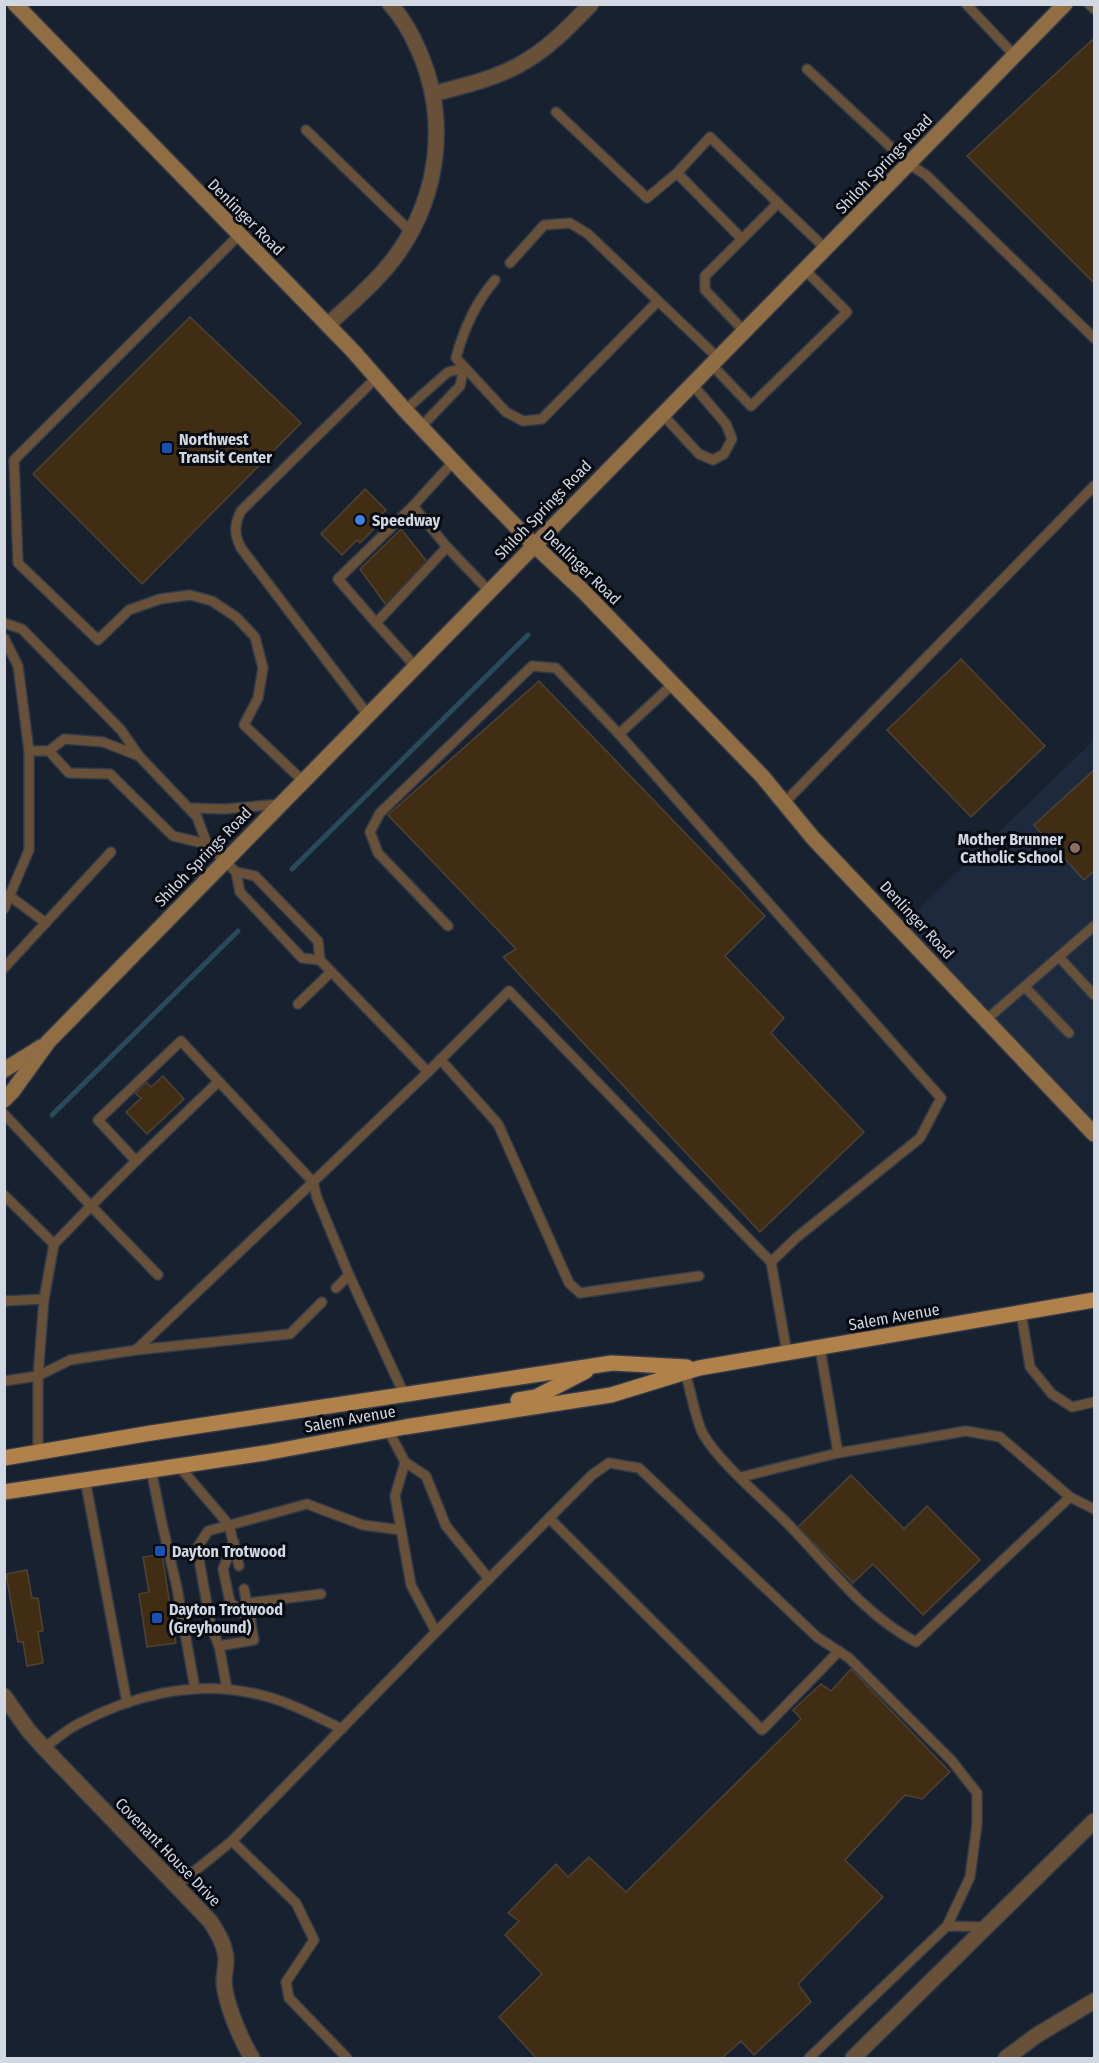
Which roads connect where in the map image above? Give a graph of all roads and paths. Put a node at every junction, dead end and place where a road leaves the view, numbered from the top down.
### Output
1 (15, 4) edge
2 (390, 4) edge
3 (591, 4) edge
4 (966, 4) edge
5 (1065, 4) edge
6 (1089, 4) edge
7 (1095, 9) edge
8 (1015, 56) junction
9 (807, 69) dead end
10 (433, 94) junction
11 (556, 112) dead end
12 (306, 130) dead end
13 (909, 164) junction
14 (676, 173) junction
15 (778, 203) junction
16 (411, 232) junction
17 (239, 235) junction
18 (742, 239) junction
19 (826, 249) junction
20 (510, 263) dead end
21 (805, 270) junction
22 (495, 280) dead end
23 (658, 301) junction
24 (328, 325) junction
25 (744, 331) junction
26 (1095, 338) edge
27 (714, 361) junction
28 (464, 368) junction
29 (376, 378) junction
30 (692, 384) junction
31 (405, 410) junction
32 (662, 414) junction
33 (421, 427) junction
34 (453, 462) junction
35 (1095, 486) edge
36 (413, 506) junction
37 (534, 545) junction
38 (447, 548) junction
39 (489, 591) junction
40 (4, 623) edge
41 (376, 623) junction
42 (4, 638) edge
43 (415, 666) junction
44 (673, 684) junction
45 (368, 714) junction
46 (619, 734) junction
47 (29, 751) junction
48 (48, 752) junction
49 (139, 756) junction
50 (303, 781) junction
51 (784, 803) junction
52 (281, 804) junction
53 (189, 808) junction
54 (207, 844) junction
55 (111, 852) dead end
56 (225, 861) junction
57 (236, 872) junction
58 (11, 897) junction
59 (4, 909) edge
60 (46, 922) junction
61 (448, 926) dead end
62 (1091, 929) edge
63 (1095, 940) edge
64 (1059, 957) junction
65 (320, 960) junction
66 (4, 968) edge
67 (331, 972) junction
68 (1025, 987) junction
69 (1095, 995) edge
70 (298, 1004) dead end
71 (986, 1020) junction
72 (1070, 1033) dead end
73 (48, 1042) junction
74 (440, 1059) junction
75 (4, 1070) edge
76 (428, 1072) junction
77 (218, 1082) junction
78 (4, 1100) edge
79 (4, 1114) edge
80 (1095, 1134) edge
81 (136, 1161) junction
82 (313, 1182) junction
83 (4, 1195) edge
84 (91, 1206) junction
85 (54, 1244) junction
86 (771, 1262) junction
87 (158, 1275) dead end
88 (349, 1275) junction
89 (699, 1276) dead end
90 (336, 1288) dead end
91 (44, 1299) junction
92 (1095, 1300) edge
93 (4, 1301) edge
94 (322, 1302) dead end
95 (1021, 1312) junction
96 (820, 1348) junction
97 (136, 1350) junction
98 (787, 1353) junction
99 (597, 1365) junction
100 (692, 1370) junction
101 (38, 1376) junction
102 (4, 1381) edge
103 (404, 1394) junction
104 (1095, 1402) edge
105 (388, 1430) junction
106 (38, 1452) junction
107 (838, 1453) junction
108 (4, 1458) edge
109 (405, 1462) junction
110 (178, 1465) junction
111 (152, 1469) junction
112 (741, 1477) junction
113 (85, 1479) junction
114 (4, 1492) edge
115 (1070, 1497) junction
116 (1095, 1509) edge
117 (549, 1518) junction
118 (229, 1525) junction
119 (401, 1530) junction
120 (234, 1542) junction
121 (239, 1566) dead end
122 (489, 1579) junction
123 (244, 1589) dead end
124 (321, 1594) dead end
125 (248, 1603) junction
126 (250, 1621) junction
127 (436, 1632) junction
128 (219, 1646) junction
129 (839, 1652) junction
130 (195, 1689) junction
131 (227, 1689) junction
132 (4, 1696) edge
133 (127, 1703) junction
134 (342, 1729) junction
135 (44, 1748) junction
136 (1095, 1821) edge
137 (232, 1841) junction
138 (176, 1886) junction
139 (947, 1926) junction
140 (987, 1927) junction
141 (1095, 2001) edge
142 (252, 2058) edge
143 (347, 2058) edge
144 (809, 2058) edge
145 (853, 2058) edge
146 (1006, 2058) edge

1 - 17 main road, Denlinger Road
2 - 10 street
3 - 10 street
4 - 8 lane
5 - 8 main road, Shiloh Springs Road
6 - 7 lane
8 - 13 main road, Shiloh Springs Road
9 - 13 lane
10 - 16 street
11 - 14 lane
12 - 16 lane
13 - 19 main road, Shiloh Springs Road
13 - 26 lane
14 - 15 lane
14 - 18 lane
15 - 18 lane
15 - 19 lane
16 - 24 street
17 - 24 main road, Denlinger Road
17 - 50 lane
18 - 25 lane
19 - 21 main road, Shiloh Springs Road
20 - 23 lane
21 - 25 main road, Shiloh Springs Road
21 - 27 lane
22 - 28 lane
23 - 27 lane
23 - 28 lane
24 - 29 main road, Denlinger Road
25 - 27 main road, Shiloh Springs Road
27 - 30 main road, Shiloh Springs Road
28 - 31 lane
28 - 33 lane
29 - 31 main road, Denlinger Road
29 - 45 lane
30 - 32 main road, Shiloh Springs Road
30 - 32 lane
31 - 33 main road, Denlinger Road
32 - 37 main road, Shiloh Springs Road
33 - 34 main road, Denlinger Road
34 - 36 lane
34 - 37 main road, Denlinger Road
35 - 51 lane
36 - 38 lane
36 - 41 lane
37 - 39 main road, Shiloh Springs Road
37 - 44 main road, Denlinger Road
38 - 39 lane
38 - 41 lane
39 - 43 main road, Shiloh Springs Road
40 - 49 lane
41 - 43 lane
42 - 47 lane
43 - 45 main road, Shiloh Springs Road
44 - 46 lane
44 - 51 main road, Denlinger Road
45 - 50 main road, Shiloh Springs Road
46 - 61 lane
46 - 86 lane
47 - 48 lane
47 - 58 lane
48 - 49 lane
48 - 54 lane
49 - 53 lane
50 - 52 main road, Shiloh Springs Road
51 - 71 main road, Denlinger Road
52 - 53 lane
52 - 56 main road, Shiloh Springs Road
53 - 54 lane
54 - 56 lane
55 - 60 lane
56 - 57 lane
56 - 73 main road, Shiloh Springs Road
57 - 65 lane
57 - 65 lane
58 - 59 lane
58 - 60 lane
60 - 66 lane
62 - 63 lane
62 - 64 lane
64 - 68 lane
64 - 69 lane
65 - 67 lane
67 - 70 lane
67 - 76 lane
68 - 71 lane
68 - 72 lane
71 - 80 main road, Denlinger Road
73 - 75 main road, Shiloh Springs Road
73 - 78 main road, Shiloh Springs Road
74 - 76 lane
74 - 86 lane
74 - 89 lane
76 - 82 lane
77 - 81 lane
77 - 81 lane
77 - 82 lane
79 - 84 lane
81 - 84 lane
82 - 88 lane
82 - 97 lane
83 - 85 lane
84 - 85 lane
84 - 87 lane
85 - 91 lane
86 - 98 lane
88 - 90 lane
88 - 103 lane
91 - 93 lane
91 - 101 lane
92 - 95 main road, Salem Avenue
94 - 97 lane
95 - 96 main road, Salem Avenue
95 - 104 lane
96 - 98 main road, Salem Avenue
96 - 107 lane
97 - 101 lane
98 - 100 main road, Salem Avenue
99 - 100 main road, Salem Avenue
99 - 103 main road, Salem Avenue
99 - 105 main road
100 - 105 main road, Salem Avenue
100 - 112 lane
101 - 102 lane
101 - 106 lane
103 - 106 main road, Salem Avenue
105 - 109 lane
105 - 110 main road, Salem Avenue
106 - 108 main road, Salem Avenue
107 - 112 lane
107 - 115 lane
109 - 119 lane
109 - 122 lane
110 - 111 main road, Salem Avenue
110 - 118 lane
111 - 113 main road, Salem Avenue
111 - 130 lane
112 - 115 lane
113 - 114 main road, Salem Avenue
113 - 133 lane
115 - 116 lane
117 - 122 lane
117 - 129 lane
117 - 129 lane
118 - 119 lane
118 - 120 lane
118 - 128 lane
119 - 127 lane
120 - 121 lane
120 - 126 lane
122 - 127 lane
123 - 125 lane
124 - 125 lane
125 - 126 lane
126 - 128 lane
127 - 134 lane
128 - 131 lane
129 - 139 lane
130 - 131 lane
130 - 133 lane
131 - 134 lane
132 - 135 street, Covenant House Drive
133 - 135 lane
134 - 137 lane
135 - 138 street, Covenant House Drive
136 - 140 street
137 - 138 lane
137 - 143 lane
138 - 142 street, Covenant House Drive
139 - 140 lane
139 - 144 lane
140 - 145 street
141 - 146 street

